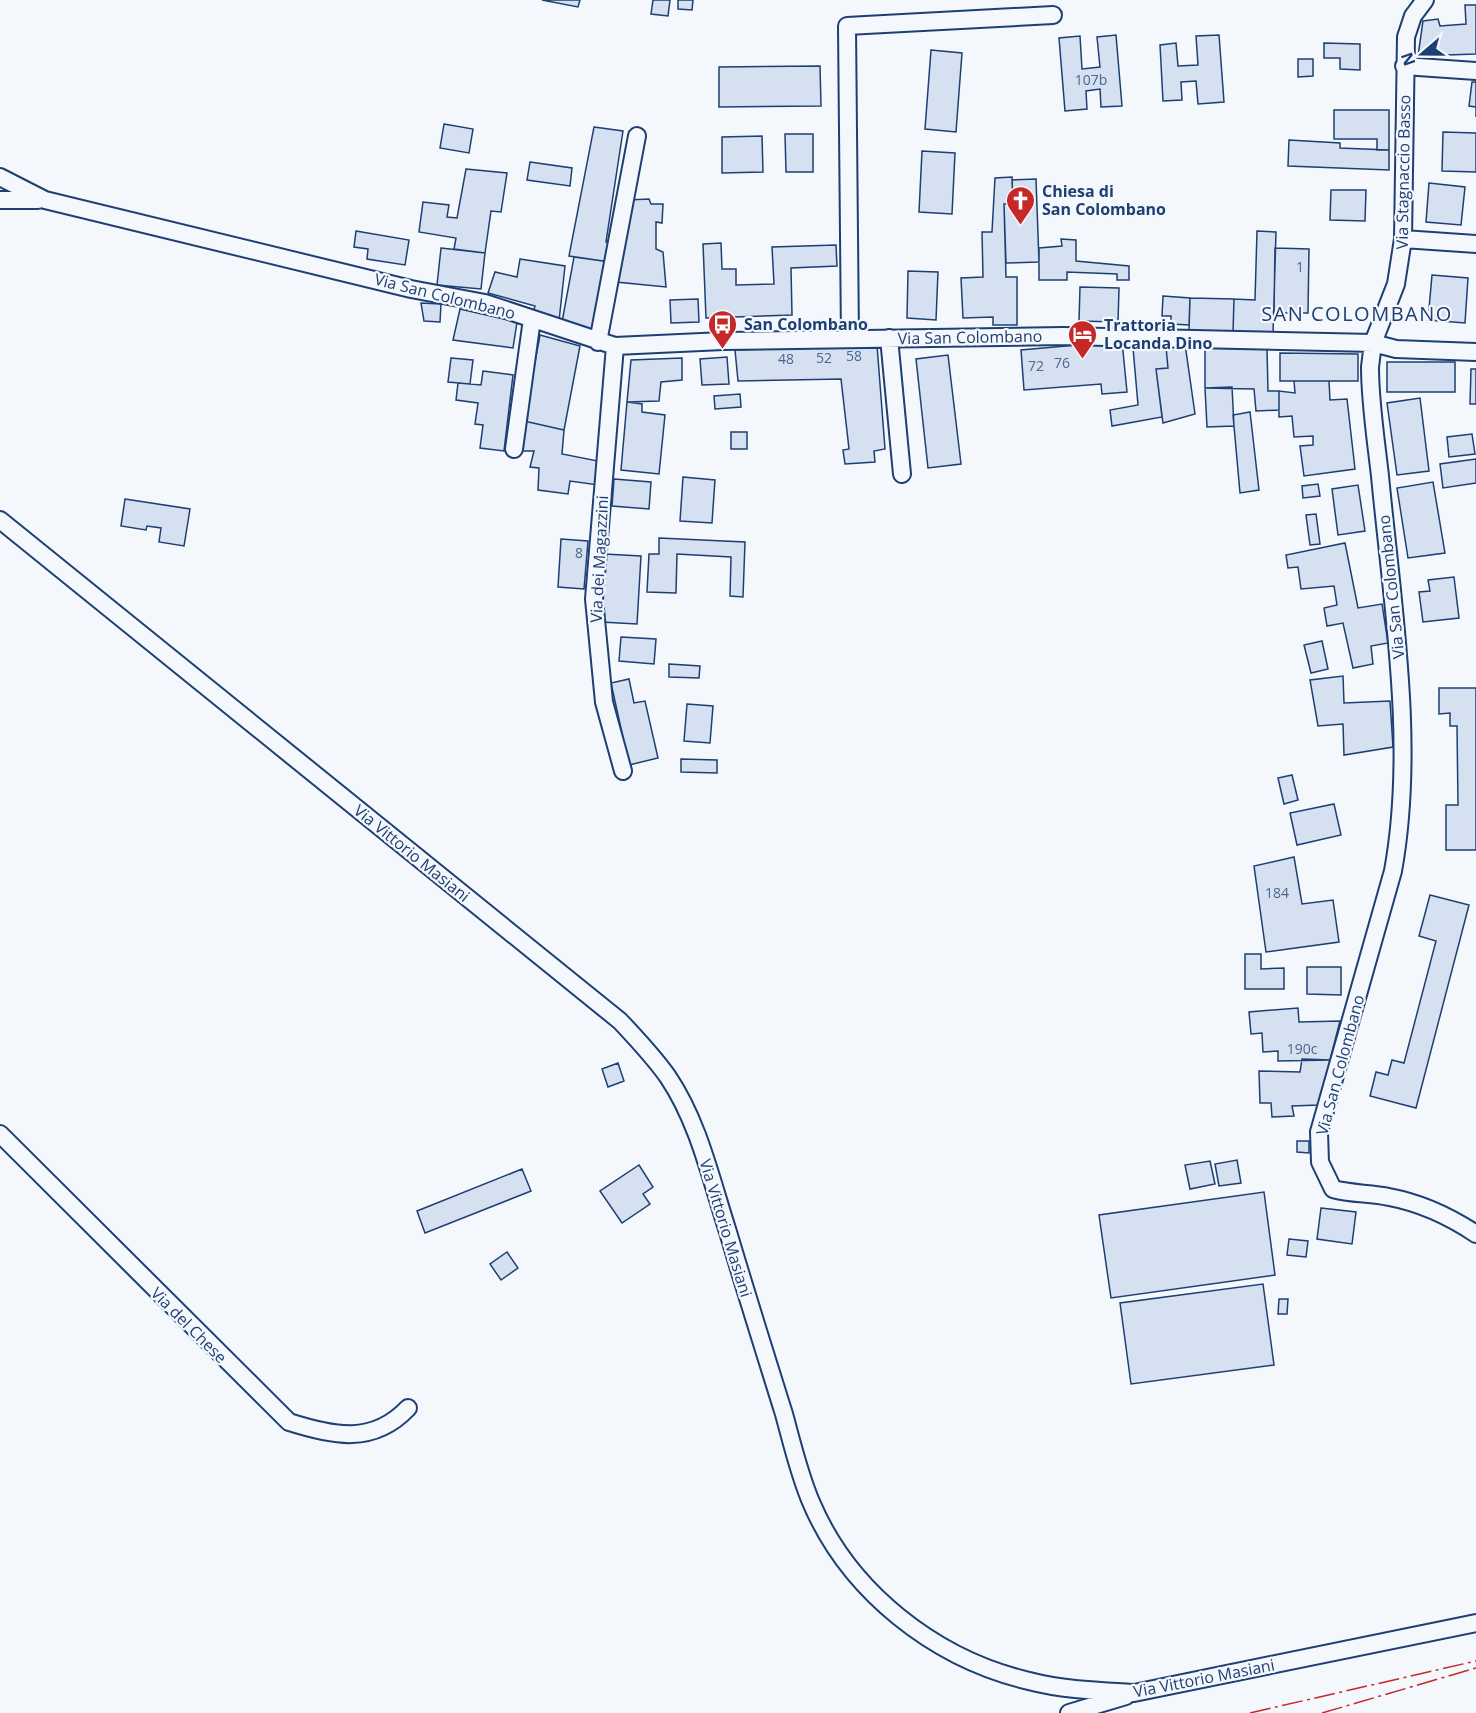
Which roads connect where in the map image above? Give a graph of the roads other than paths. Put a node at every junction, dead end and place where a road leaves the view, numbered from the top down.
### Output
1 (1425, 0) edge
2 (1053, 15) dead end
3 (1404, 66) junction
4 (1476, 71) edge
5 (637, 136) dead end
6 (0, 177) edge
7 (0, 200) edge
8 (45, 200) junction
9 (1403, 239) junction
10 (1476, 244) edge
11 (532, 319) junction
12 (890, 338) junction
13 (850, 339) junction
14 (598, 342) junction
15 (1373, 343) junction
16 (615, 346) junction
17 (1476, 352) edge
18 (514, 449) dead end
19 (902, 474) dead end
20 (0, 520) edge
21 (623, 771) dead end
22 (0, 1134) edge
23 (1476, 1234) edge
24 (408, 1408) dead end
25 (1476, 1623) edge
26 (1134, 1693) junction
27 (1070, 1713) edge

1 - 3 street, Via Stagnaccio Basso
2 - 13 street
3 - 4 street
3 - 9 street, Via Stagnaccio Basso
5 - 14 street
6 - 8 street, Via San Colombano
7 - 8 street, Via San Colombano
8 - 11 street, Via San Colombano
9 - 10 street
9 - 15 street, Via Stagnaccio Basso
11 - 14 street, Via San Colombano
11 - 18 street
12 - 13 street, Via San Colombano
12 - 15 street, Via San Colombano
12 - 19 street
13 - 16 street, Via San Colombano
14 - 16 street, Via San Colombano
15 - 17 street
15 - 23 street, Via San Colombano
16 - 21 street, Via dei Magazzini
20 - 26 street, Via Vittorio Masiani
22 - 24 street, Via del Chese
25 - 26 street, Via Vittorio Masiani
26 - 27 street

